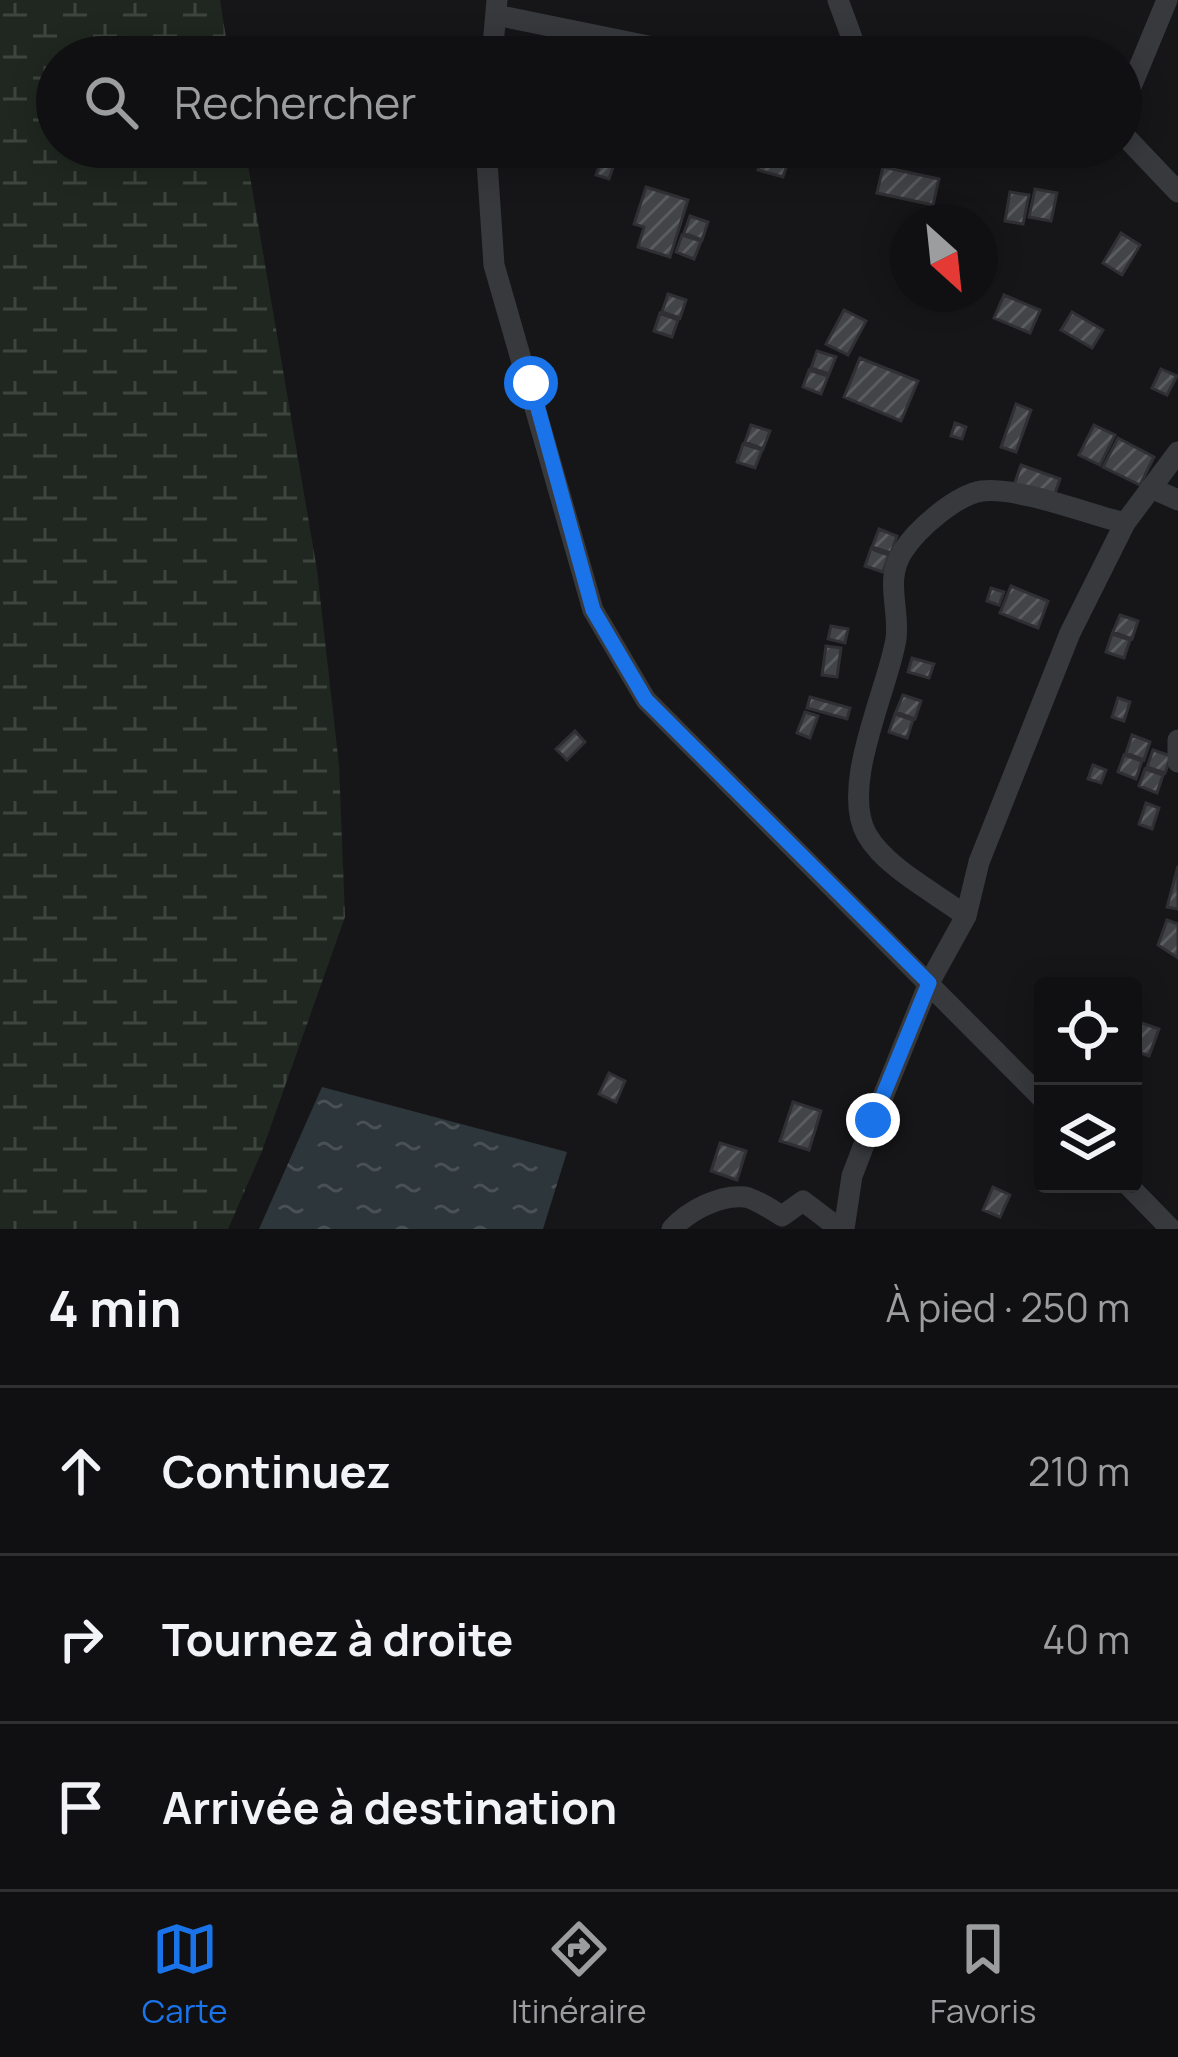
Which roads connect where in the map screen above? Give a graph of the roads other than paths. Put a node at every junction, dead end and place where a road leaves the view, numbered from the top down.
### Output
1 (838, 0) edge
2 (1167, 0) edge
3 (496, 7) edge
4 (615, 36) edge
5 (851, 36) edge
6 (1142, 60) edge
7 (1142, 154) edge
8 (487, 168) edge
9 (1178, 192) edge
10 (1178, 452) edge
11 (1151, 488) junction
12 (1178, 500) edge
13 (1124, 523) junction
14 (1178, 740) edge
15 (1178, 762) edge
16 (966, 916) junction
17 (929, 983) junction
18 (1034, 1090) edge
19 (1136, 1193) edge
20 (672, 1229) edge
21 (842, 1229) edge
22 (1172, 1229) edge

1 - 5 street
2 - 6 street
3 - 4 street
7 - 9 street
8 - 17 street
10 - 11 street
11 - 12 street
11 - 13 street
13 - 16 street
13 - 16 street
14 - 15 street
16 - 17 street
17 - 18 street
17 - 21 street
19 - 22 street
20 - 21 street

